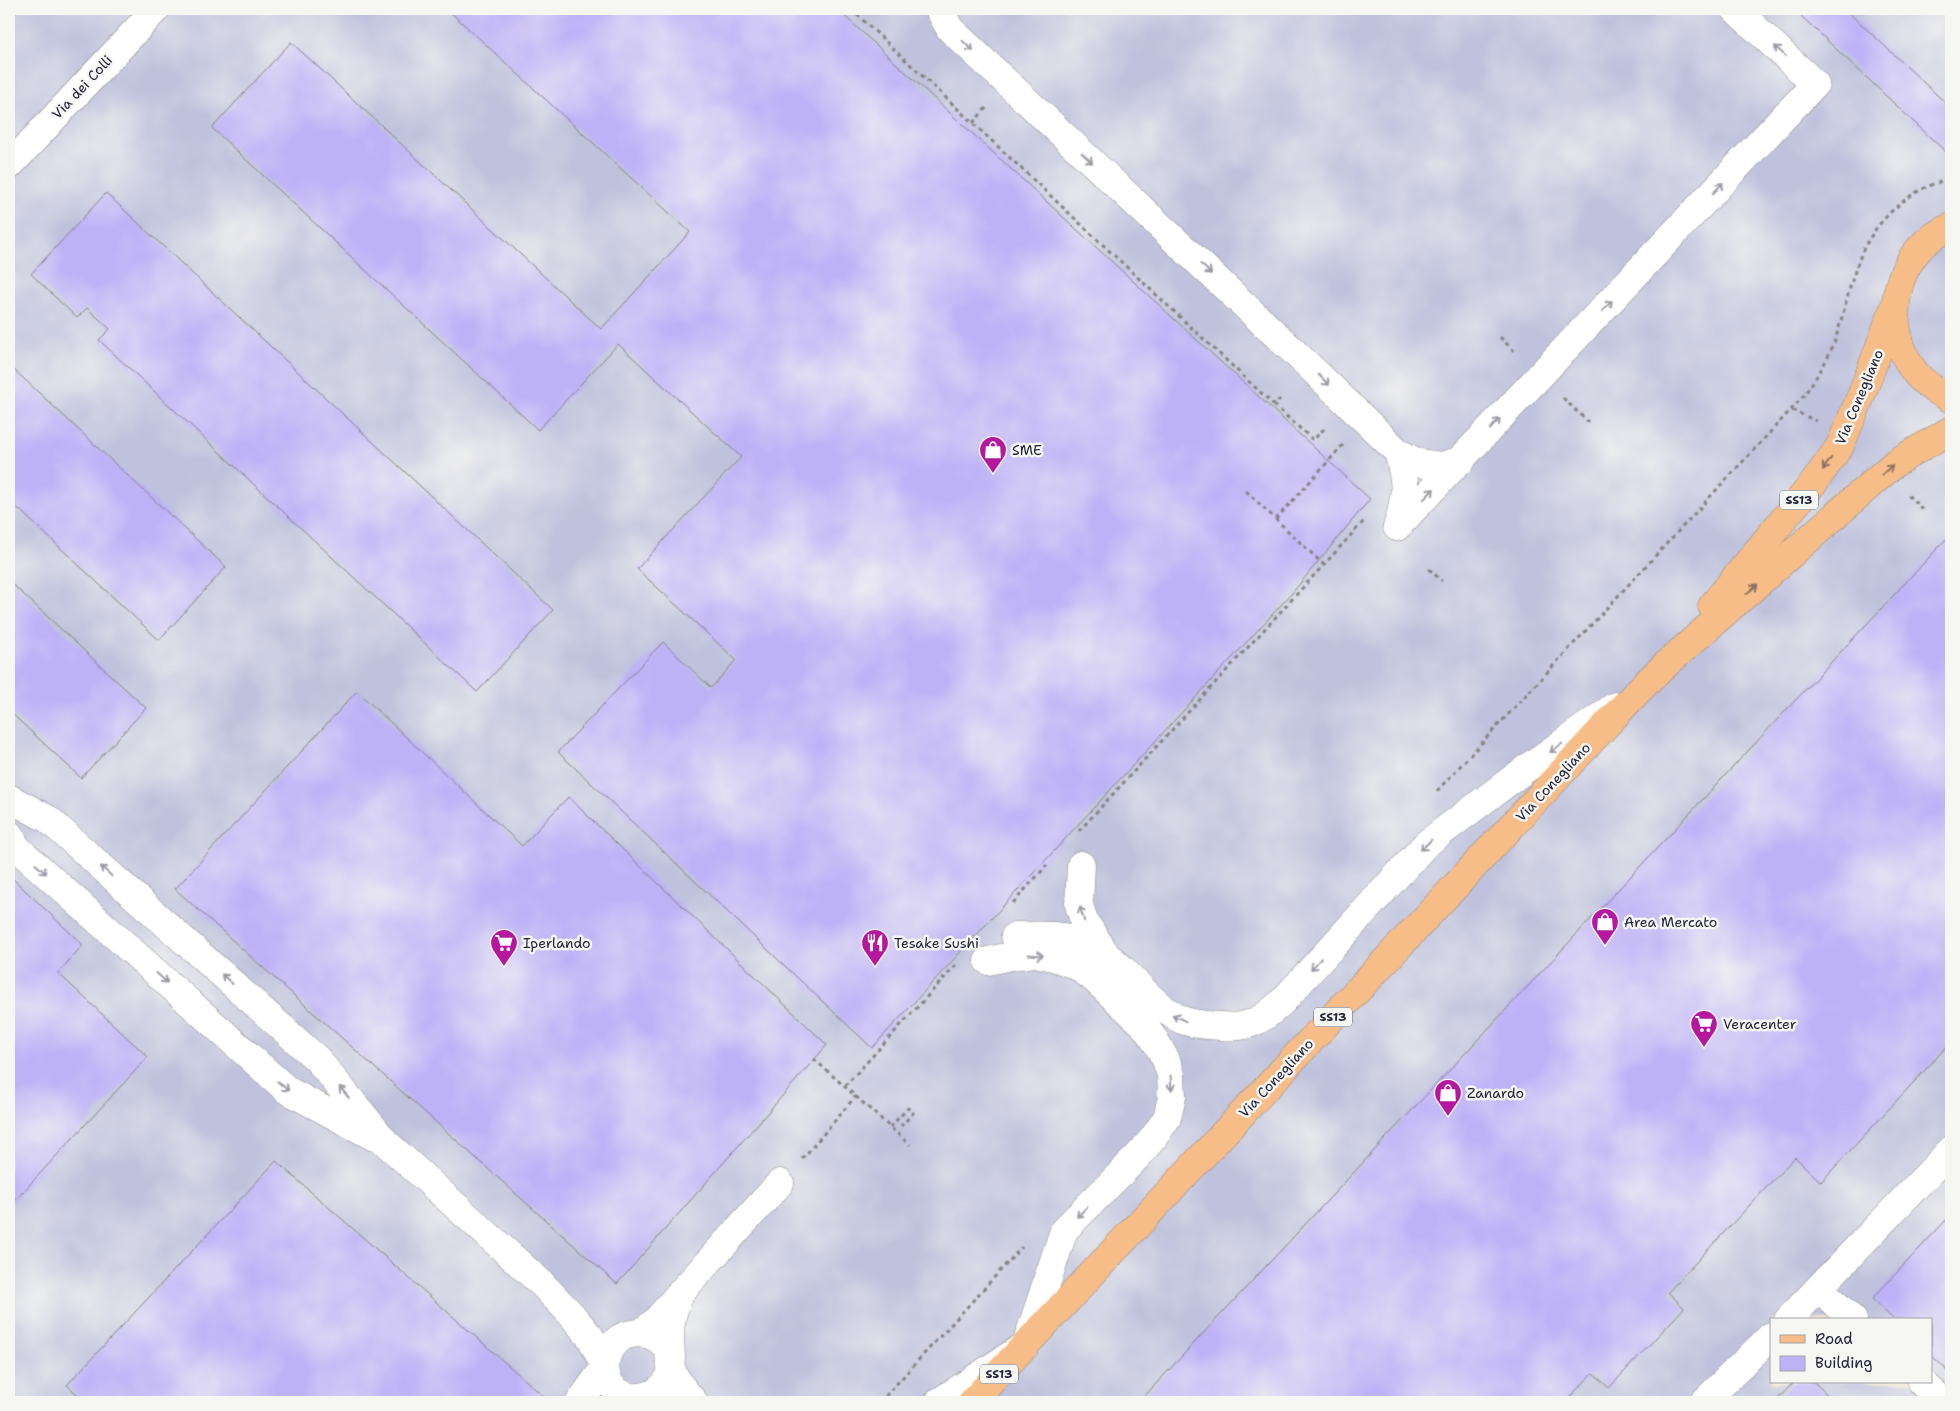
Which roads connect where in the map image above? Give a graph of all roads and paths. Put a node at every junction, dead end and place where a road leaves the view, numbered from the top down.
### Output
1 (156, 9) edge
2 (851, 9) edge
3 (939, 9) edge
4 (1735, 9) edge
5 (9, 166) edge
6 (1951, 179) edge
7 (1951, 227) edge
8 (1894, 308) junction
9 (1500, 337) dead end
10 (1520, 357) dead end
11 (1562, 398) dead end
12 (1280, 399) dead end
13 (1951, 399) edge
14 (1274, 405) junction
15 (1792, 410) junction
16 (1588, 422) dead end
17 (1823, 424) dead end
18 (1328, 425) dead end
19 (1951, 430) edge
20 (1347, 441) dead end
21 (1398, 452) junction
22 (1462, 460) junction
23 (1246, 491) dead end
24 (1904, 492) dead end
25 (1923, 510) dead end
26 (1276, 519) junction
27 (1366, 520) dead end
28 (1324, 565) junction
29 (1429, 568) dead end
30 (1442, 581) dead end
31 (1663, 667) junction
32 (1639, 690) junction
33 (1436, 793) dead end
34 (9, 798) edge
35 (9, 834) edge
36 (1074, 836) dead end
37 (1054, 858) dead end
38 (1081, 865) dead end
39 (1007, 910) dead end
40 (1015, 936) dead end
41 (1107, 955) junction
42 (960, 961) dead end
43 (988, 962) dead end
44 (814, 1059) dead end
45 (845, 1086) junction
46 (856, 1096) junction
47 (901, 1126) dead end
48 (890, 1127) junction
49 (386, 1143) junction
50 (910, 1145) dead end
51 (1951, 1150) edge
52 (780, 1184) joint
53 (1026, 1242) dead end
54 (541, 1282) junction
55 (1819, 1289) junction
56 (681, 1292) junction
57 (1790, 1318) edge
58 (1851, 1318) edge
59 (635, 1334) junction
60 (1770, 1337) edge
61 (1026, 1345) junction
62 (671, 1365) junction
63 (605, 1367) junction
64 (1924, 1384) edge
65 (633, 1401) edge
66 (580, 1402) edge
67 (694, 1402) edge
68 (880, 1402) edge
69 (939, 1402) edge
70 (972, 1402) edge
71 (1704, 1402) edge
72 (1944, 1402) edge

1 - 5 street, Via dei Colli
2 - 14 path
3 -> 21 street
22 -> 4 street
6 - 15 path
7 - 8 main road
8 - 13 main road
8 -> 31 main road, Via Conegliano / SS13
9 - 10 path
11 - 16 path
12 - 14 path
14 - 18 path
15 - 17 path
15 - 33 path
31 -> 19 main road, Via Conegliano / SS13
20 - 26 path
21 - 22 street
21 -> 22 street
23 - 26 path
24 - 25 path
26 - 28 path
27 - 28 path
28 - 36 path
29 - 30 path
31 - 32 main road, Via Conegliano / SS13
32 -> 41 street
32 - 61 main road, Via Conegliano / SS13
49 -> 34 street
35 -> 49 street
37 - 39 path
41 -> 38 street
40 - 41 street
42 - 45 path
43 -> 61 street
44 - 45 path
45 - 46 path
46 - 48 path
46 - 52 path
47 - 48 path
48 - 50 path
49 - 54 street
51 - 55 street
52 - 56 street
53 - 68 path
54 - 59 street
54 - 63 street
55 - 57 street
55 - 58 street
56 - 59 street
56 - 62 street
59 - 62 street
59 - 63 street
60 - 71 street
61 - 69 street
61 - 70 main road, Via Conegliano / SS13
62 - 65 street
62 - 67 street
63 - 65 street
63 - 66 street
64 - 72 street

